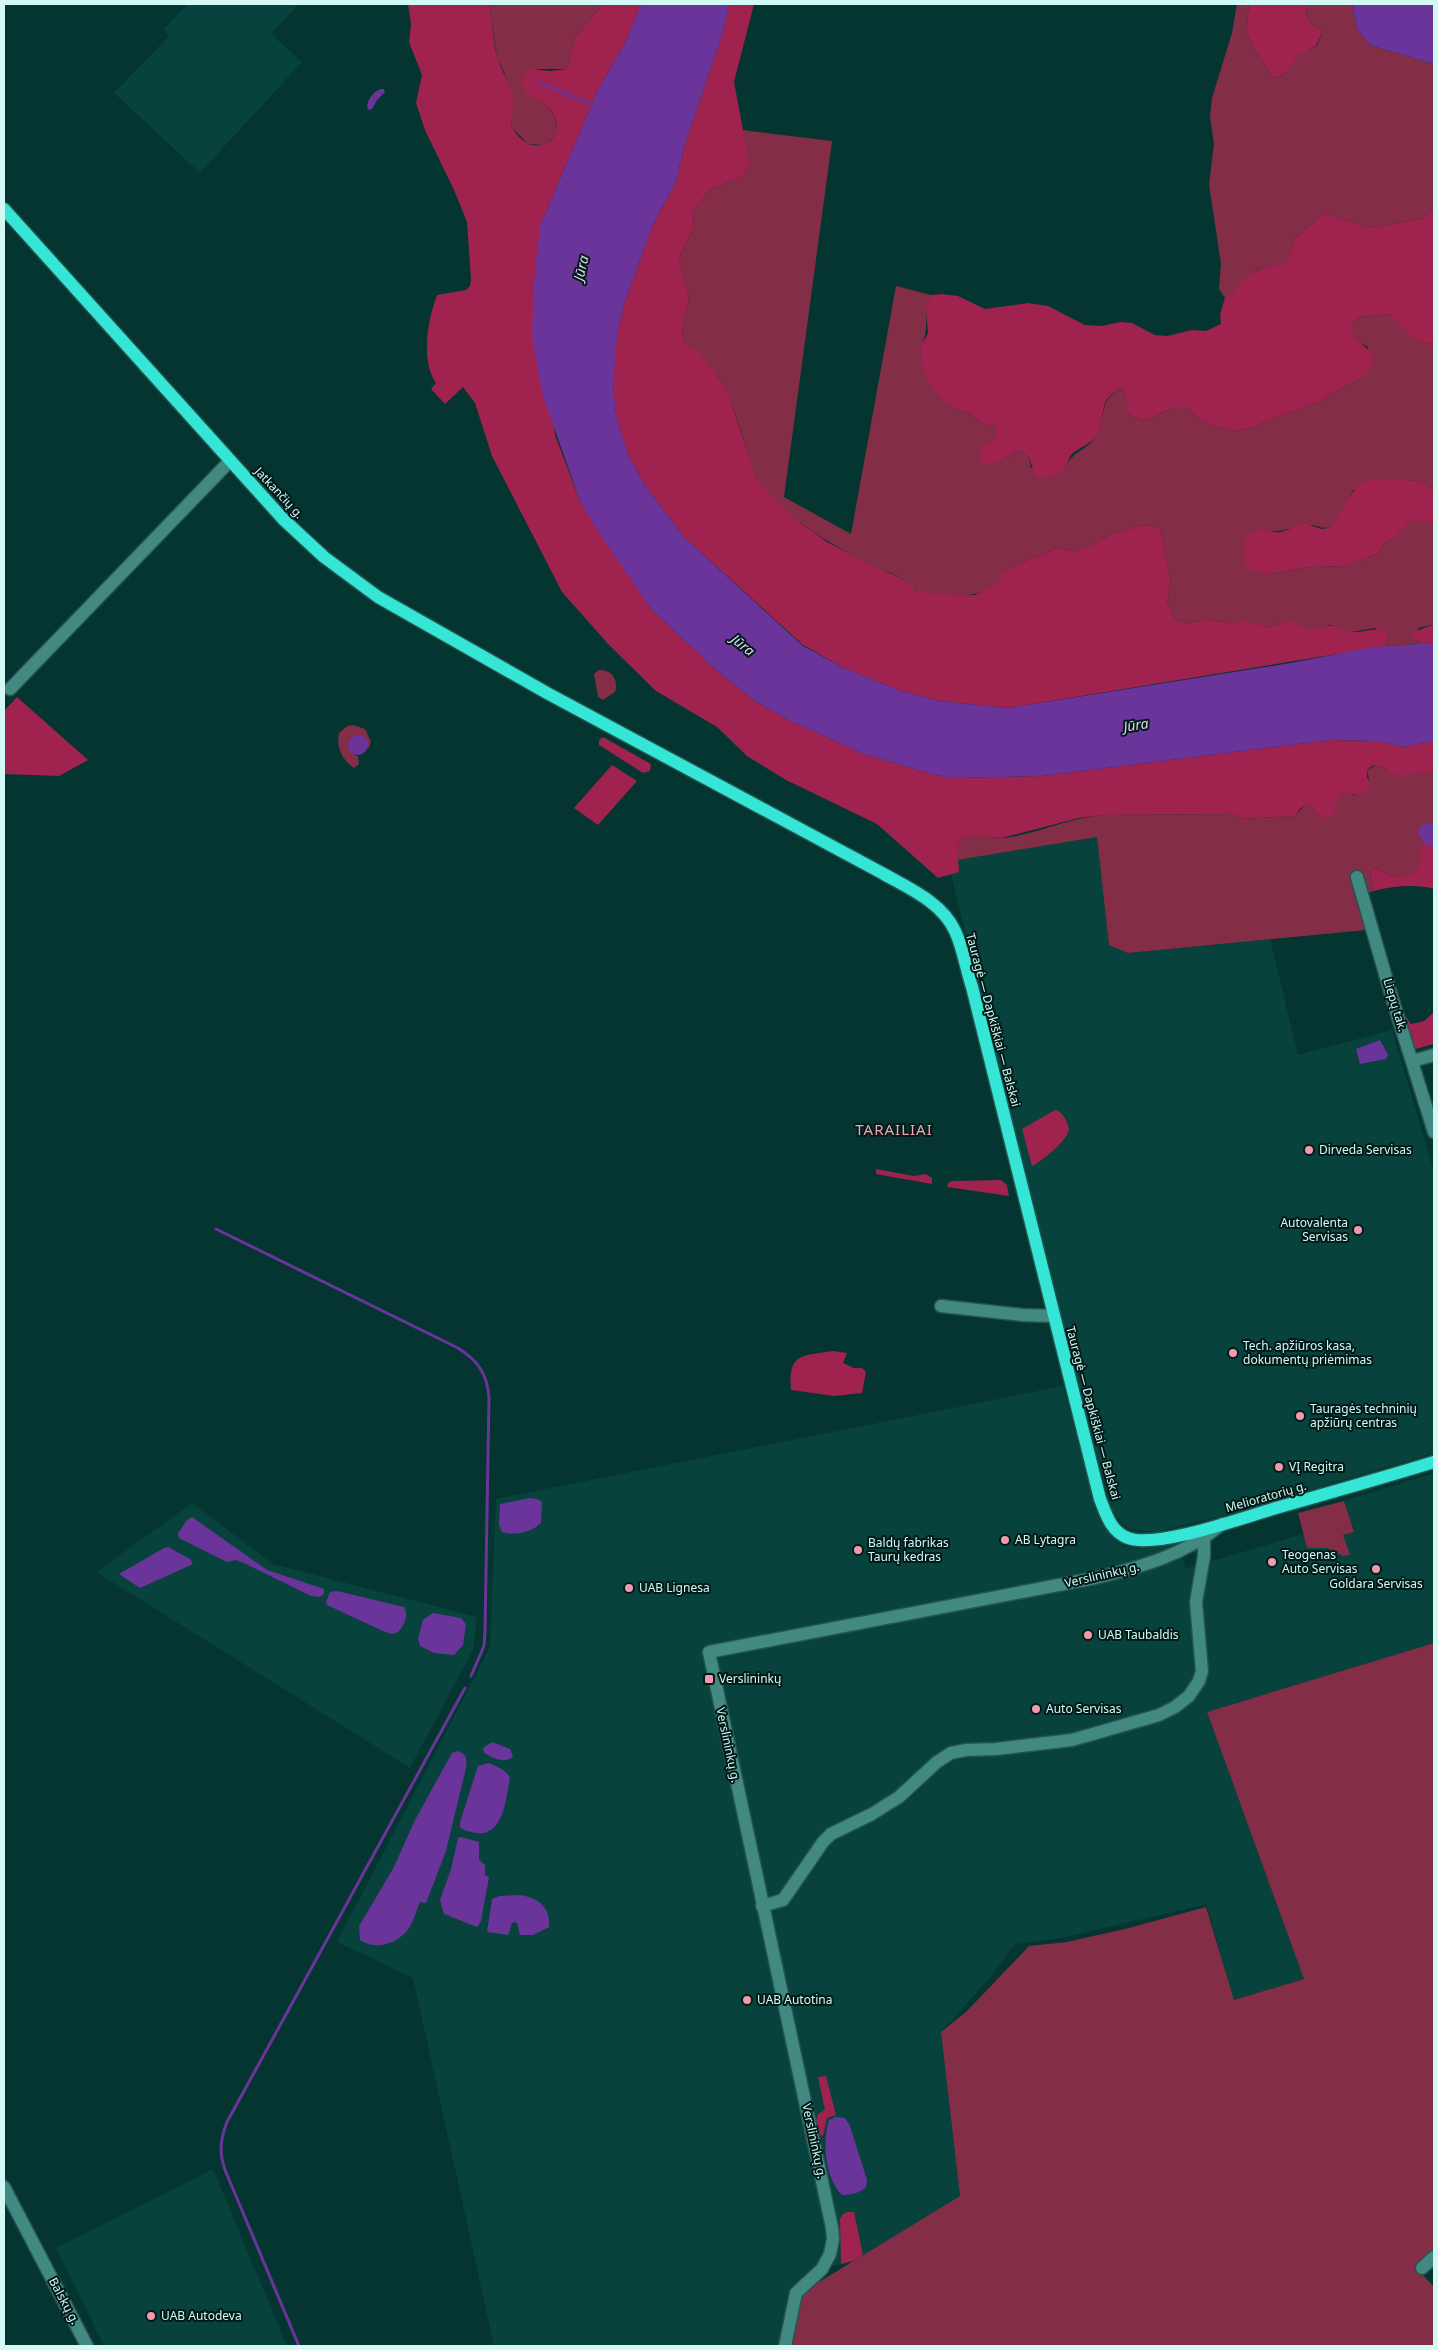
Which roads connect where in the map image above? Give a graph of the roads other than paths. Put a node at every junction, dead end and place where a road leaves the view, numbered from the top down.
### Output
1 (4, 208) edge
2 (230, 461) junction
3 (10, 689) dead end
4 (597, 720) joint
5 (1357, 877) dead end
6 (1434, 1055) edge
7 (1412, 1061) junction
8 (1434, 1132) edge
9 (942, 1306) dead end
10 (1053, 1316) junction
11 (1434, 1462) edge
12 (1109, 1521) joint
13 (1222, 1524) junction
14 (1204, 1540) junction
15 (762, 1906) junction
16 (4, 2187) edge
17 (1434, 2257) edge
18 (1422, 2268) dead end
19 (87, 2346) edge
20 (785, 2346) edge

1 - 2 main road, Jatkančių g.
2 - 3 street
2 - 4 main road, Jatkančių g.
4 - 10 main road, Tauragė — Dapkiškiai — Balskai
5 - 7 street, Liepų tak.
6 - 7 street
7 - 8 street, Liepų tak.
9 - 10 street
10 - 12 main road, Tauragė — Dapkiškiai — Balskai
11 - 13 main road, Melioratorių g.
12 - 13 main road, Melioratorių g.
13 - 14 street, Verslininkų g.
14 - 15 street
14 - 15 street, Verslininkų g.
15 - 20 street, Verslininkų g.
16 - 19 street, Balskų g.
17 - 18 street

